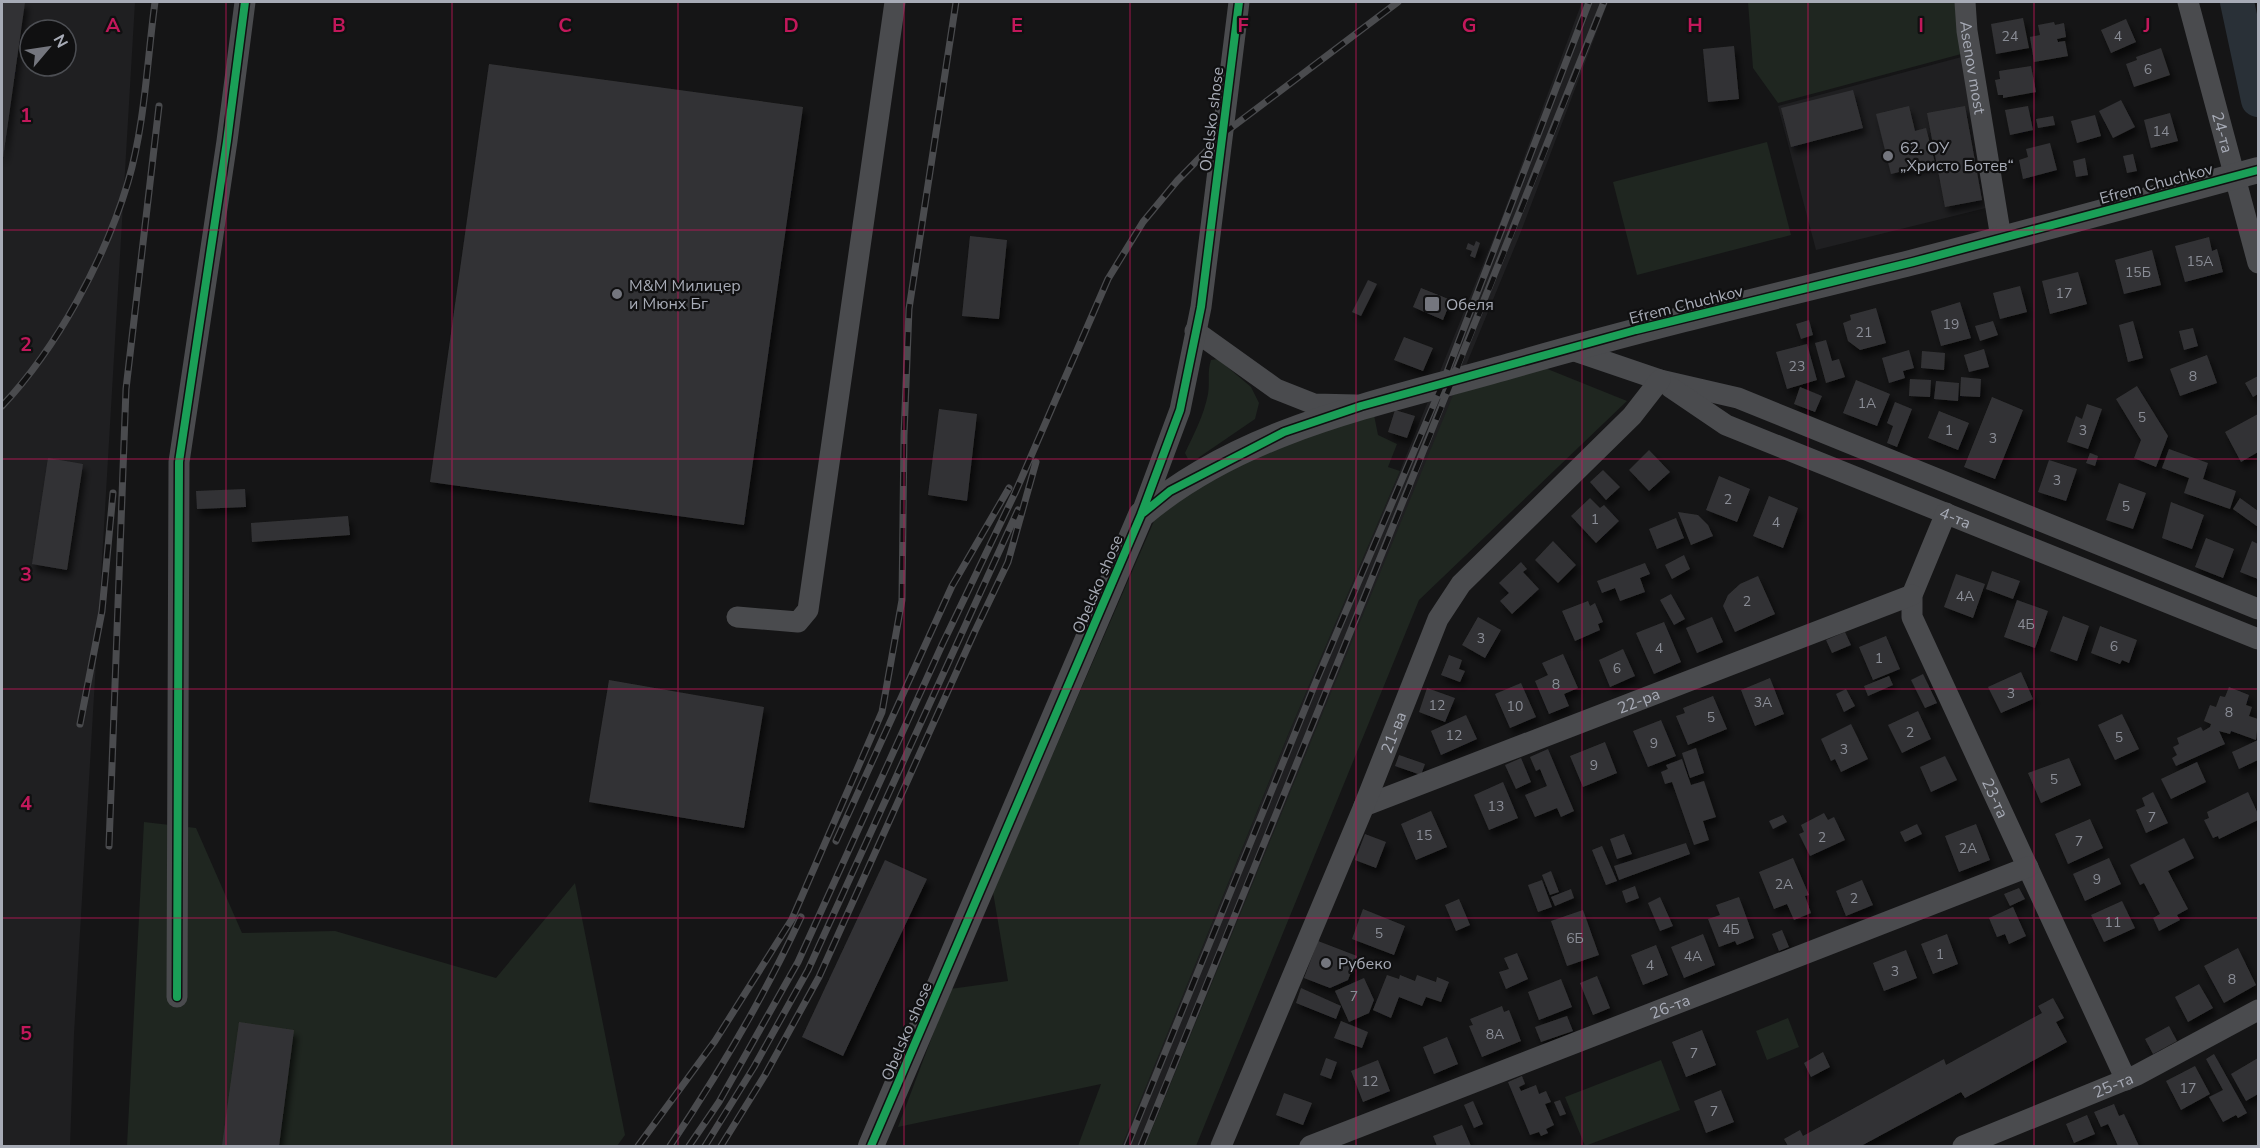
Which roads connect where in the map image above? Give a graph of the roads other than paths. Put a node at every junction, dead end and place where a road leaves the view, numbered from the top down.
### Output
1 (245, 2) edge
2 (895, 2) edge
3 (1239, 2) edge
4 (1965, 2) edge
5 (2188, 2) edge
6 (2250, 172) edge
7 (2001, 238) junction
8 (2259, 263) edge
9 (1195, 331) junction
10 (1569, 349) junction
11 (1660, 380) junction
12 (1361, 406) junction
13 (1946, 513) junction
14 (1141, 515) junction
15 (1912, 595) junction
16 (2259, 609) edge
17 (737, 617) dead end
18 (2259, 639) edge
19 (1364, 806) junction
20 (2028, 867) junction
21 (177, 997) dead end
22 (2259, 1010) edge
23 (2126, 1080) junction
24 (871, 1146) edge
25 (1221, 1146) edge
26 (1310, 1146) edge
27 (1963, 1146) edge

1 - 21 street
2 - 17 street
3 - 9 street, Obelsko shose
4 - 7 street, Asenov most
5 - 6 street, 24-та
6 - 7 street, Efrem Chuchkov
6 - 8 street, 24-та
7 - 10 street, Efrem Chuchkov
9 - 12 street
9 - 14 street, Obelsko shose
10 - 11 street, 4-та
10 - 12 street, Efrem Chuchkov
11 - 13 street, 4-та
11 - 16 street, 4-та
11 - 19 street, 21-ва
12 - 14 street, Efrem Chuchkov
13 - 15 street, 23-та
13 - 18 street, 4-та
14 - 24 street, Obelsko shose
15 - 19 street, 22-ра
15 - 20 street, 23-та
19 - 25 street, 21-ва
20 - 23 street, 23-та
20 - 26 street, 26-та
22 - 23 street, 25-та
23 - 27 street, 25-та

